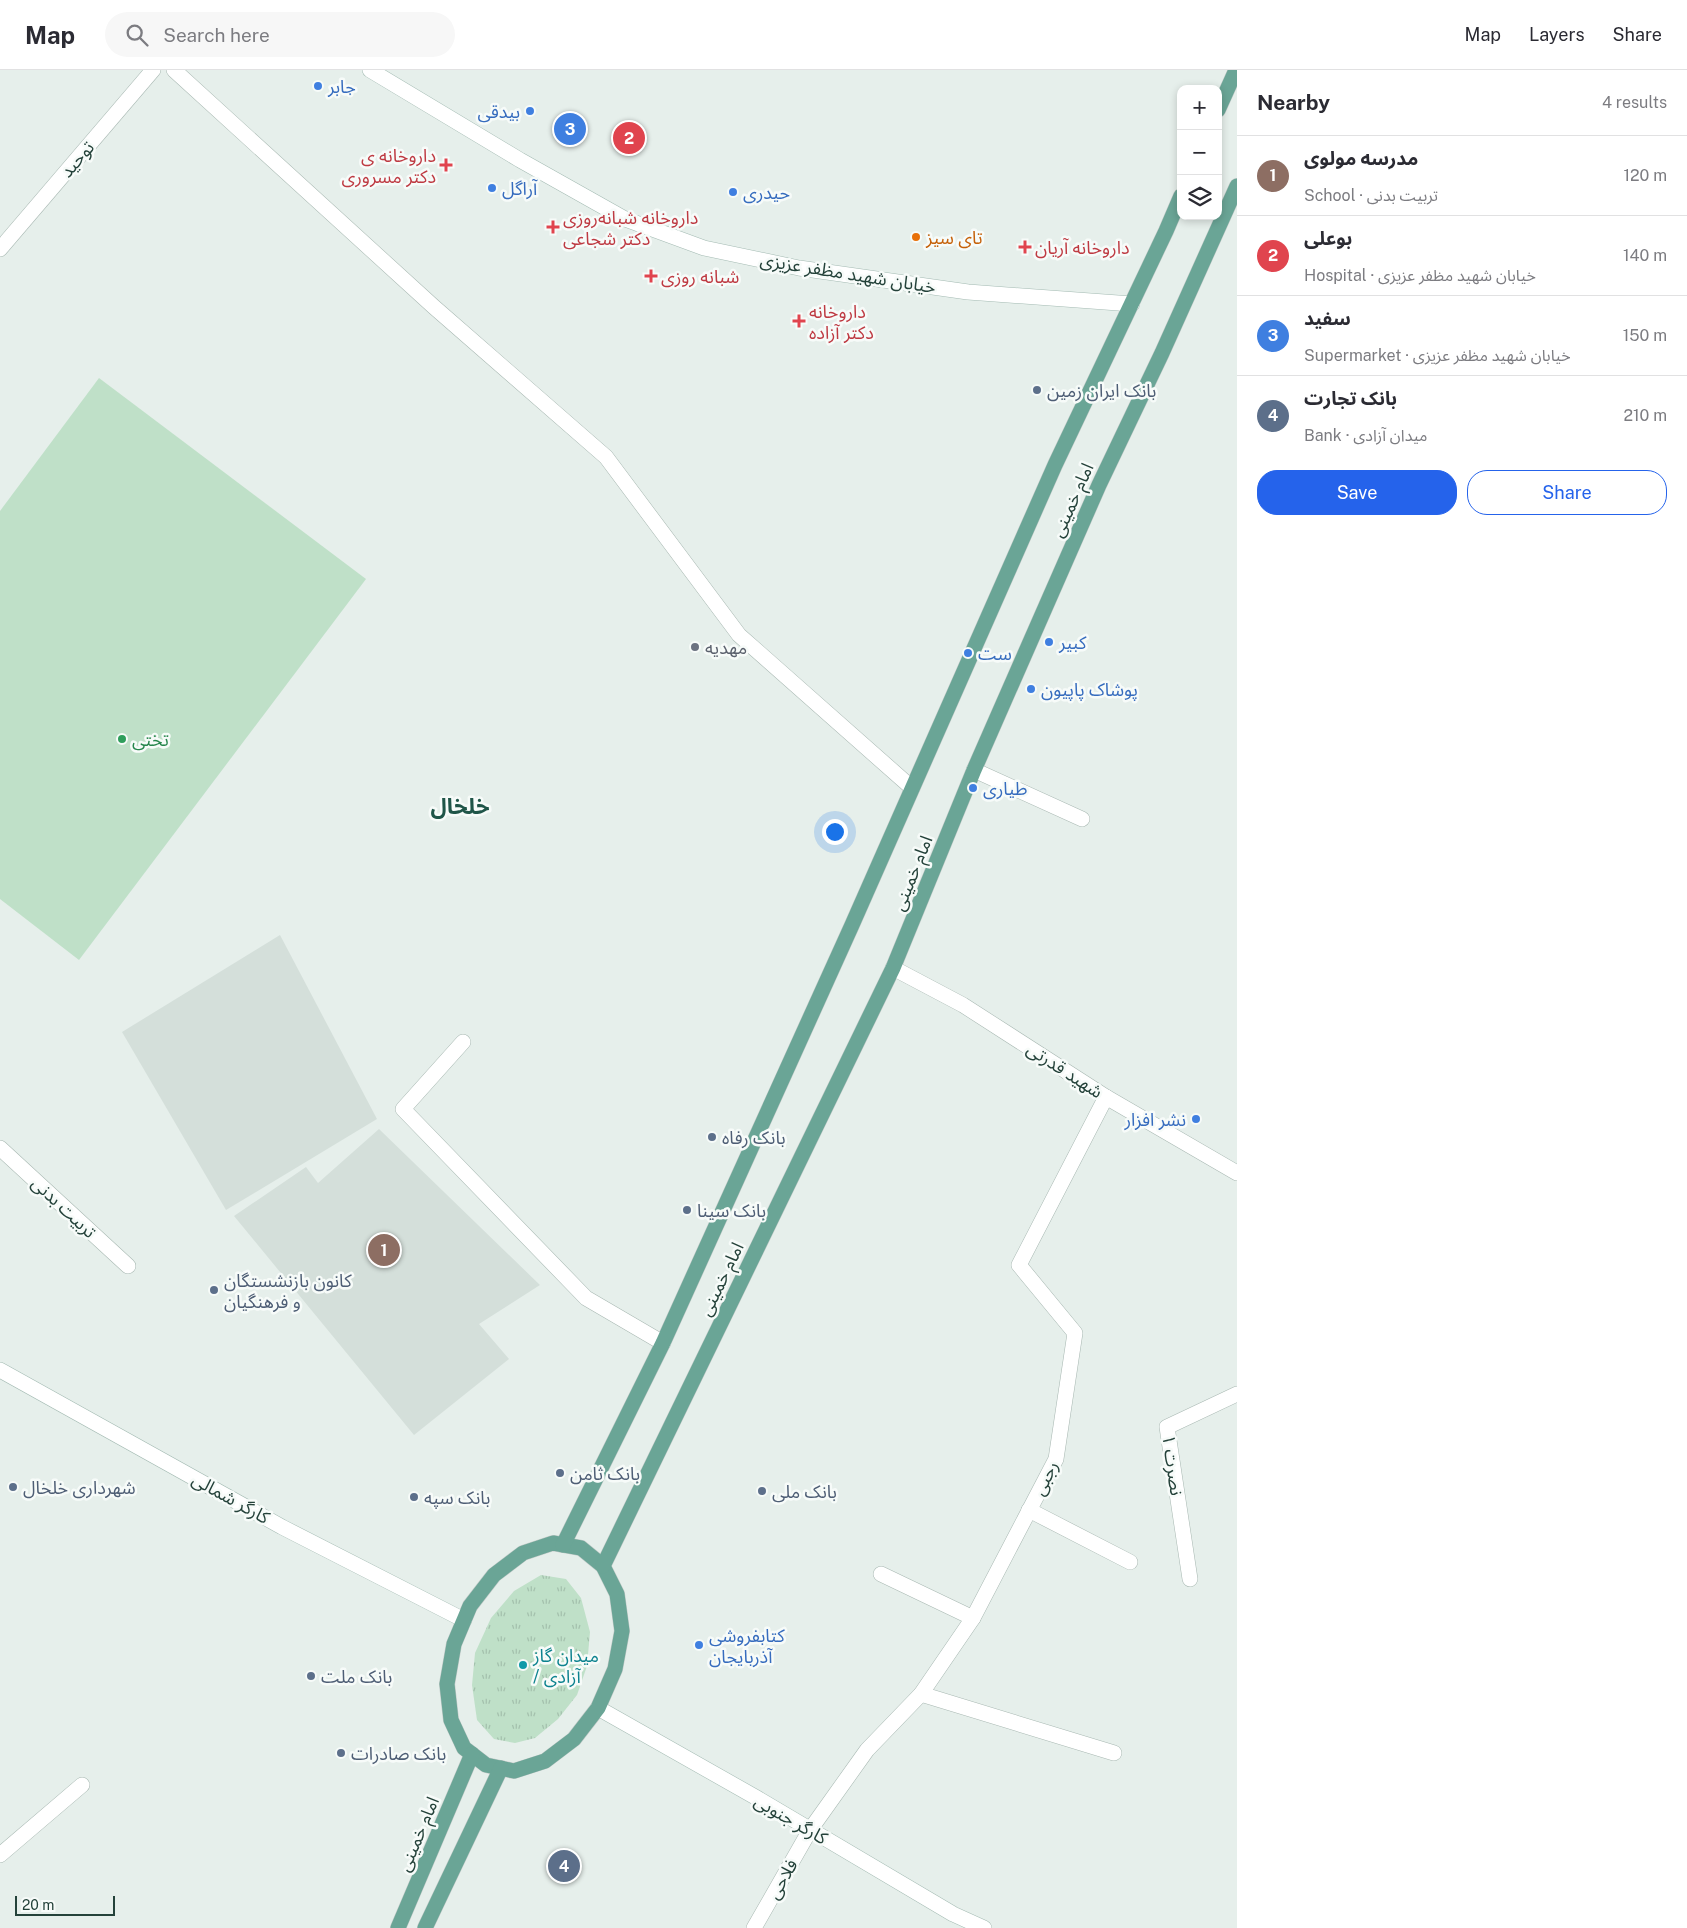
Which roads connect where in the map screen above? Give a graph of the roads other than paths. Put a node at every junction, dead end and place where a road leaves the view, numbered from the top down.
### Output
1 (154, 70) edge
2 (174, 70) edge
3 (1236, 70) edge
4 (375, 71) edge
5 (1222, 101) edge
6 (1237, 186) edge
7 (1177, 206) edge
8 (0, 249) edge
9 (1132, 304) junction
10 (974, 770) junction
11 (912, 788) junction
12 (1082, 819) dead end
13 (893, 968) junction
14 (463, 1042) dead end
15 (1106, 1097) junction
16 (0, 1148) edge
17 (1237, 1173) edge
18 (128, 1266) dead end
19 (662, 1343) junction
20 (0, 1370) edge
21 (1237, 1394) edge
22 (1029, 1510) junction
23 (563, 1545) junction
24 (1130, 1562) dead end
25 (603, 1566) junction
26 (882, 1574) dead end
27 (1190, 1579) dead end
28 (973, 1618) junction
29 (464, 1620) junction
30 (921, 1694) junction
31 (598, 1708) junction
32 (1114, 1753) dead end
33 (472, 1754) junction
34 (502, 1768) junction
35 (82, 1785) dead end
36 (810, 1830) junction
37 (0, 1855) edge
38 (398, 1928) edge
39 (425, 1928) edge
40 (754, 1928) edge
41 (984, 1928) edge

1 - 8 street, توحید
2 - 11 street
3 - 5 main road
4 - 9 street, خیابان شهید مظفر عزیزی
6 - 10 main road, امام خمینی
7 - 9 main road, امام خمینی
9 - 11 main road, امام خمینی
10 - 12 street
10 - 13 main road, امام خمینی
11 - 19 main road, امام خمینی
13 - 15 street, شهید قدرتی
13 - 25 main road, امام خمینی
14 - 19 street
15 - 17 street, شهید قدرتی
15 - 22 street, رجبی
16 - 18 street, تربیت بدنی
19 - 23 main road, امام خمینی
20 - 29 street, کارگر شمالی
21 - 27 street, نصرت ۱
22 - 24 street
22 - 28 street, رجبی
23 - 25 main road
23 - 29 main road
25 - 31 main road
26 - 28 street
28 - 30 street, رجبی
29 - 33 main road
30 - 32 street
30 - 36 street, رجبی
31 - 34 main road
31 - 36 street, کارگر جنوبی
33 - 34 main road
33 - 38 main road, امام خمینی
34 - 39 main road
35 - 37 street
36 - 40 street, فلاحی
36 - 41 street, کارگر جنوبی

